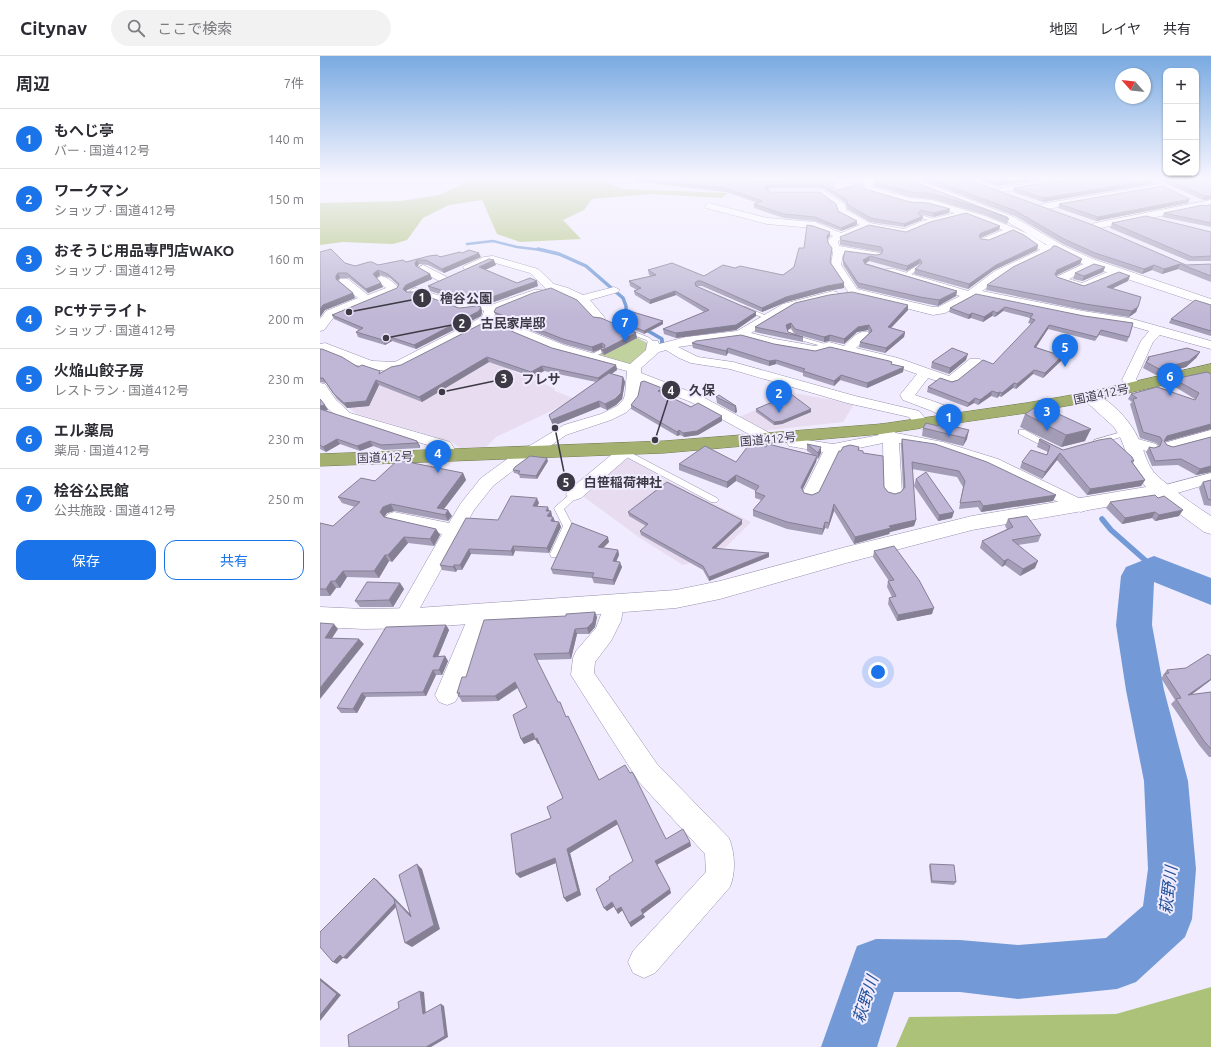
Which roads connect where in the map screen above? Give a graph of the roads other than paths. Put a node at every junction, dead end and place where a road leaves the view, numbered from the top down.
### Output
1 (794, 223) edge
2 (864, 223) edge
3 (925, 223) edge
4 (993, 223) edge
5 (1018, 223) edge
6 (1102, 223) edge
7 (867, 225) junction
8 (1012, 230) junction
9 (1109, 232) edge
10 (840, 236) junction
11 (990, 238) edge
12 (1058, 247) junction
13 (1044, 248) junction
14 (837, 250) junction
15 (876, 255) edge
16 (1092, 263) junction
17 (876, 267) edge
18 (918, 267) edge
19 (424, 270) edge
20 (1116, 272) junction
21 (443, 279) junction
22 (386, 280) edge
23 (911, 280) junction
24 (968, 281) edge
25 (343, 283) edge
26 (982, 285) junction
27 (550, 287) junction
28 (614, 290) dead end
29 (853, 291) junction
30 (972, 294) junction
31 (366, 299) junction
32 (582, 299) junction
33 (1211, 303) edge
34 (738, 306) edge
35 (489, 314) junction
36 (766, 317) junction
37 (603, 319) edge
38 (327, 322) edge
39 (620, 328) edge
40 (1158, 329) junction
41 (790, 331) edge
42 (741, 334) junction
43 (864, 335) edge
44 (1211, 345) edge
45 (829, 346) junction
46 (658, 347) junction
47 (320, 349) edge
48 (846, 350) junction
49 (602, 352) edge
50 (589, 357) junction
51 (975, 362) dead end
52 (1211, 369) edge
53 (633, 372) junction
54 (925, 372) junction
55 (1136, 387) junction
56 (320, 389) edge
57 (1090, 397) junction
58 (957, 419) junction
59 (922, 424) junction
60 (1022, 432) dead end
61 (886, 433) junction
62 (1211, 435) edge
63 (791, 437) junction
64 (769, 439) junction
65 (1129, 439) junction
66 (1090, 444) edge
67 (1170, 446) edge
68 (1150, 447) edge
69 (833, 449) junction
70 (1056, 449) edge
71 (626, 451) junction
72 (527, 452) junction
73 (450, 454) junction
74 (320, 460) edge
75 (1211, 478) edge
76 (1164, 492) junction
77 (893, 493) edge
78 (575, 494) joint
79 (811, 494) edge
80 (714, 500) dead end
81 (1081, 506) junction
82 (394, 518) edge
83 (1211, 527) edge
84 (454, 530) junction
85 (555, 554) dead end
86 (614, 604) junction
87 (480, 613) junction
88 (320, 617) edge
89 (404, 618) junction
90 (447, 695) dead end
91 (644, 962) dead end

1 - 10 street
2 - 7 street
3 - 7 street
4 - 8 street
5 - 12 street
6 - 9 street
7 - 10 street
8 - 11 street
8 - 13 street
10 - 14 street
12 - 13 street
12 - 16 street
13 - 26 street
14 - 15 street
14 - 29 street
16 - 20 street
16 - 20 street
17 - 23 street
18 - 23 lane
19 - 21 street
20 - 33 street
21 - 27 street
21 - 35 street
22 - 31 street
23 - 30 street
24 - 26 street
25 - 31 street
26 - 30 street
27 - 32 street
27 - 35 street
28 - 32 street
29 - 30 street
29 - 36 street
30 - 40 street
31 - 38 street
32 - 37 street
34 - 36 lane
35 - 47 street
35 - 50 street
36 - 42 street
39 - 46 lane
40 - 44 street
40 - 55 street
41 - 45 lane
42 - 45 street
42 - 46 street
43 - 48 street
45 - 48 street
46 - 53 street
46 - 59 street
48 - 54 street
49 - 50 lane
50 - 53 street
51 - 54 street
52 - 55 highway, 国道412号
53 - 64 street
53 - 72 street
54 - 58 street
55 - 57 highway, 国道412号
56 - 73 street
57 - 58 highway, 国道412号
57 - 65 street
58 - 59 highway, 国道412号
59 - 61 highway, 国道412号
60 - 70 lane
61 - 63 highway, 国道412号
61 - 69 street
61 - 77 street
61 - 81 street
62 - 67 street
63 - 64 highway, 国道412号
63 - 69 street
64 - 71 highway, 国道412号
65 - 66 lane
65 - 68 street
65 - 76 street
69 - 79 street
71 - 72 highway, 国道412号
71 - 78 street
71 - 80 lane
72 - 73 highway, 国道412号
72 - 84 street
73 - 74 highway, 国道412号
75 - 76 street
76 - 81 street
76 - 83 street
78 - 85 lane
81 - 86 street
82 - 84 street
84 - 89 street
86 - 87 street
86 - 91 street
87 - 89 street
87 - 90 street
88 - 89 street

